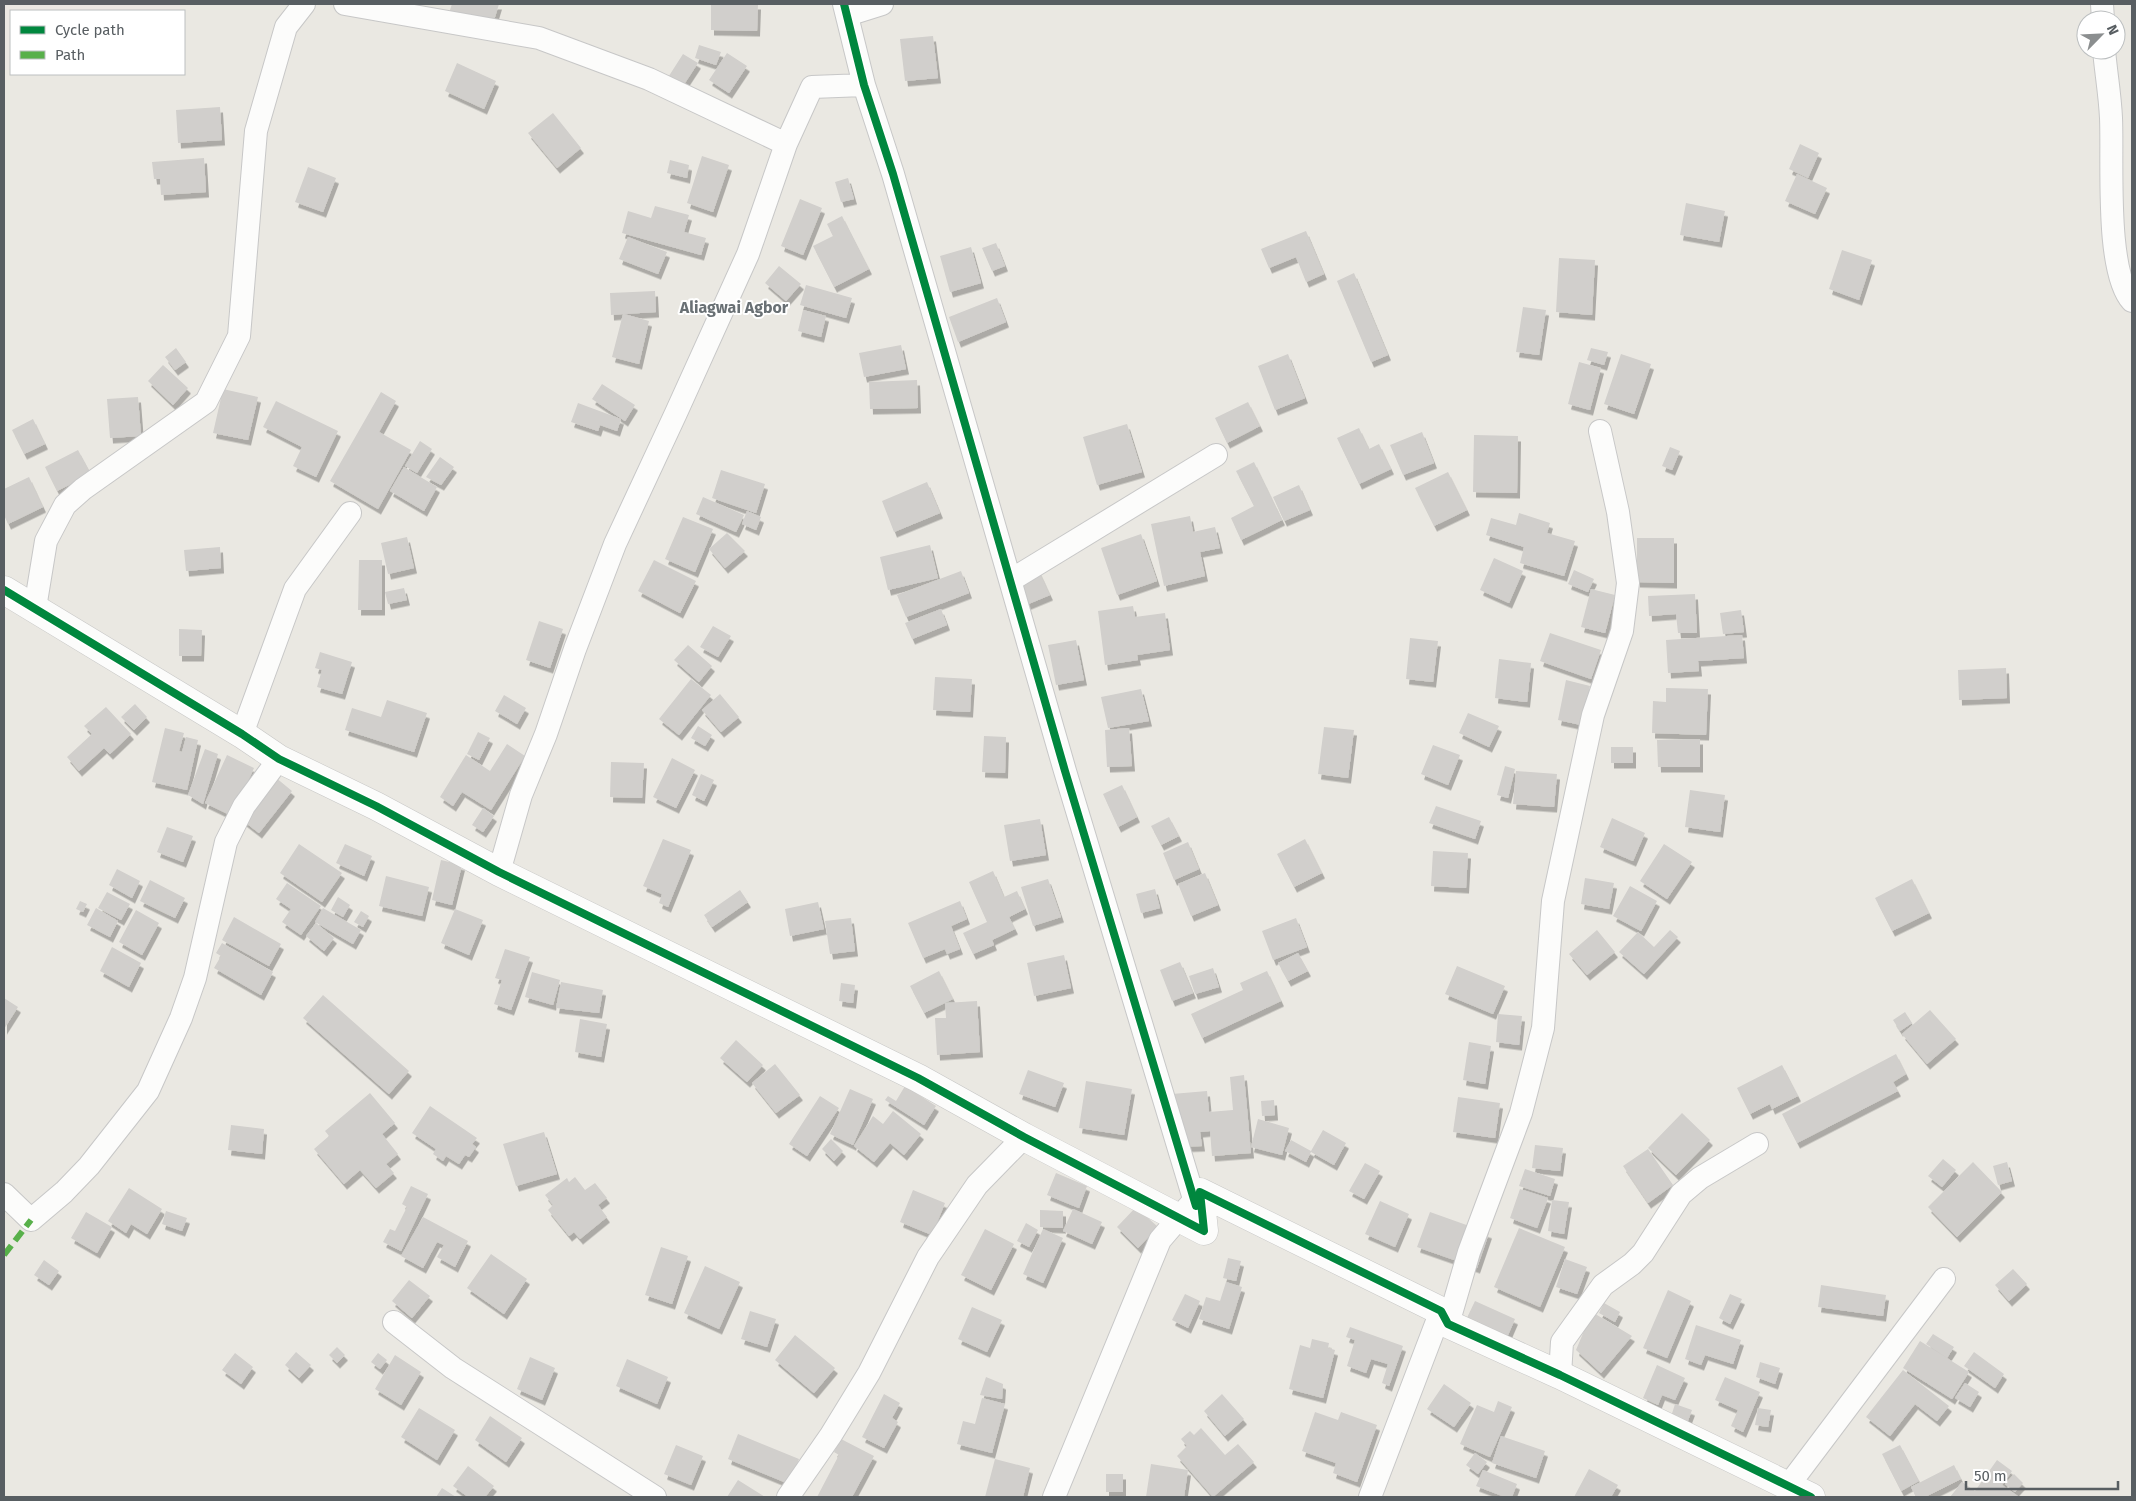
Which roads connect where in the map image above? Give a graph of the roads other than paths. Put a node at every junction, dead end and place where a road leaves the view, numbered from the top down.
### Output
1 (304, 4) edge
2 (345, 4) edge
3 (882, 4) edge
4 (394, 8) edge
5 (846, 9) edge
6 (2105, 60) edge
7 (864, 85) junction
8 (786, 144) junction
9 (2132, 301) edge
10 (1600, 431) dead end
11 (1216, 455) dead end
12 (350, 513) dead end
13 (1011, 580) junction
14 (4, 590) edge
15 (35, 608) junction
16 (242, 734) junction
17 (279, 759) junction
18 (499, 872) junction
19 (1024, 1137) junction
20 (1757, 1144) dead end
21 (1200, 1192) junction
22 (4, 1194) edge
23 (1204, 1231) junction
24 (1944, 1279) dead end
25 (1444, 1317) junction
26 (394, 1322) dead end
27 (1560, 1375) junction
28 (1799, 1492) edge
29 (655, 1497) edge
30 (788, 1497) edge
31 (1054, 1497) edge
32 (1370, 1497) edge

1 - 15 street
2 - 4 street
3 - 5 street
4 - 8 street
5 - 7 street
6 - 9 street
7 - 8 street
7 - 13 street
8 - 18 street
10 - 25 street
11 - 13 street
12 - 16 street
13 - 23 street
14 - 15 street
15 - 16 street
16 - 17 street
17 - 18 street
17 - 22 street
18 - 19 street
19 - 23 street
19 - 30 street
20 - 27 street
21 - 23 street
21 - 25 street
21 - 31 street
24 - 28 street
25 - 27 street
25 - 32 street
26 - 29 street
27 - 28 street

